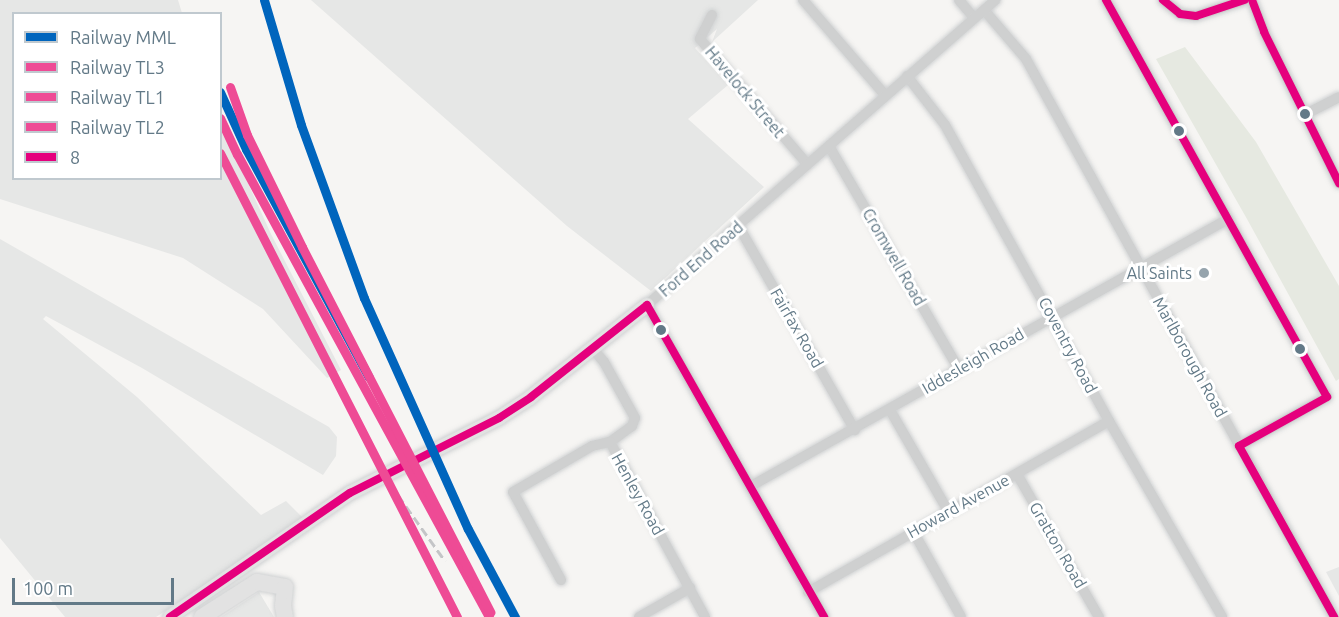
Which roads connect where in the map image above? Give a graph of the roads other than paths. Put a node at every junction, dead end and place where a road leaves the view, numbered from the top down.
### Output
1 (803, 0) edge
2 (959, 0) edge
3 (995, 0) edge
4 (1106, 0) edge
5 (1163, 0) edge
6 (1244, 0) edge
7 (1252, 0) edge
8 (984, 10) junction
9 (712, 15) dead end
10 (974, 18) junction
11 (907, 76) junction
12 (885, 95) junction
13 (1339, 97) edge
14 (1304, 115) junction
15 (829, 146) junction
16 (807, 164) junction
17 (1339, 183) edge
18 (1228, 219) junction
19 (739, 227) junction
20 (1141, 268) junction
21 (647, 305) junction
22 (1053, 316) junction
23 (593, 349) junction
24 (958, 368) junction
25 (890, 410) junction
26 (1108, 421) junction
27 (855, 430) junction
28 (609, 442) junction
29 (1239, 446) junction
30 (1017, 474) junction
31 (751, 486) junction
32 (948, 511) junction
33 (913, 531) junction
34 (561, 580) dead end
35 (690, 588) junction
36 (808, 592) junction
37 (170, 617) edge
38 (202, 617) edge
39 (285, 617) edge
40 (639, 617) edge
41 (705, 617) edge
42 (824, 617) edge
43 (962, 617) edge
44 (1100, 617) edge
45 (1222, 617) edge
46 (1334, 617) edge

1 - 12 street
2 - 10 street
3 - 8 street, Ford End Road
4 - 18 street
5 - 6 street
7 - 14 street
8 - 10 street, Ford End Road
8 - 20 street, Marlborough Road
9 - 16 street, Havelock Street
10 - 11 street, Ford End Road
11 - 12 street, Ford End Road
11 - 22 street, Coventry Road
12 - 15 street, Ford End Road
13 - 14 street
14 - 17 street
15 - 16 street, Ford End Road
15 - 24 street, Cromwell Road
16 - 19 street, Ford End Road
18 - 20 street, Iddesleigh Road
18 - 29 street
19 - 21 street, Ford End Road
19 - 27 street, Fairfax Road
20 - 22 street, Iddesleigh Road
20 - 29 street, Marlborough Road
21 - 23 street, Ford End Road
21 - 31 street
22 - 24 street, Iddesleigh Road
22 - 26 street, Coventry Road
23 - 28 street, Henley Road
23 - 37 street, Ford End Road
24 - 25 street, Iddesleigh Road
25 - 27 street, Iddesleigh Road
25 - 32 street
26 - 30 street, Howard Avenue
26 - 45 street, Coventry Road
27 - 31 street, Iddesleigh Road
28 - 34 street
28 - 35 street, Henley Road
29 - 46 street, Marlborough Road
30 - 32 street, Howard Avenue
30 - 44 street, Gratton Road
31 - 36 street
32 - 33 street, Howard Avenue
33 - 36 street, Howard Avenue
33 - 43 street
35 - 40 street
35 - 41 street, Henley Road
36 - 42 street
38 - 39 main road

